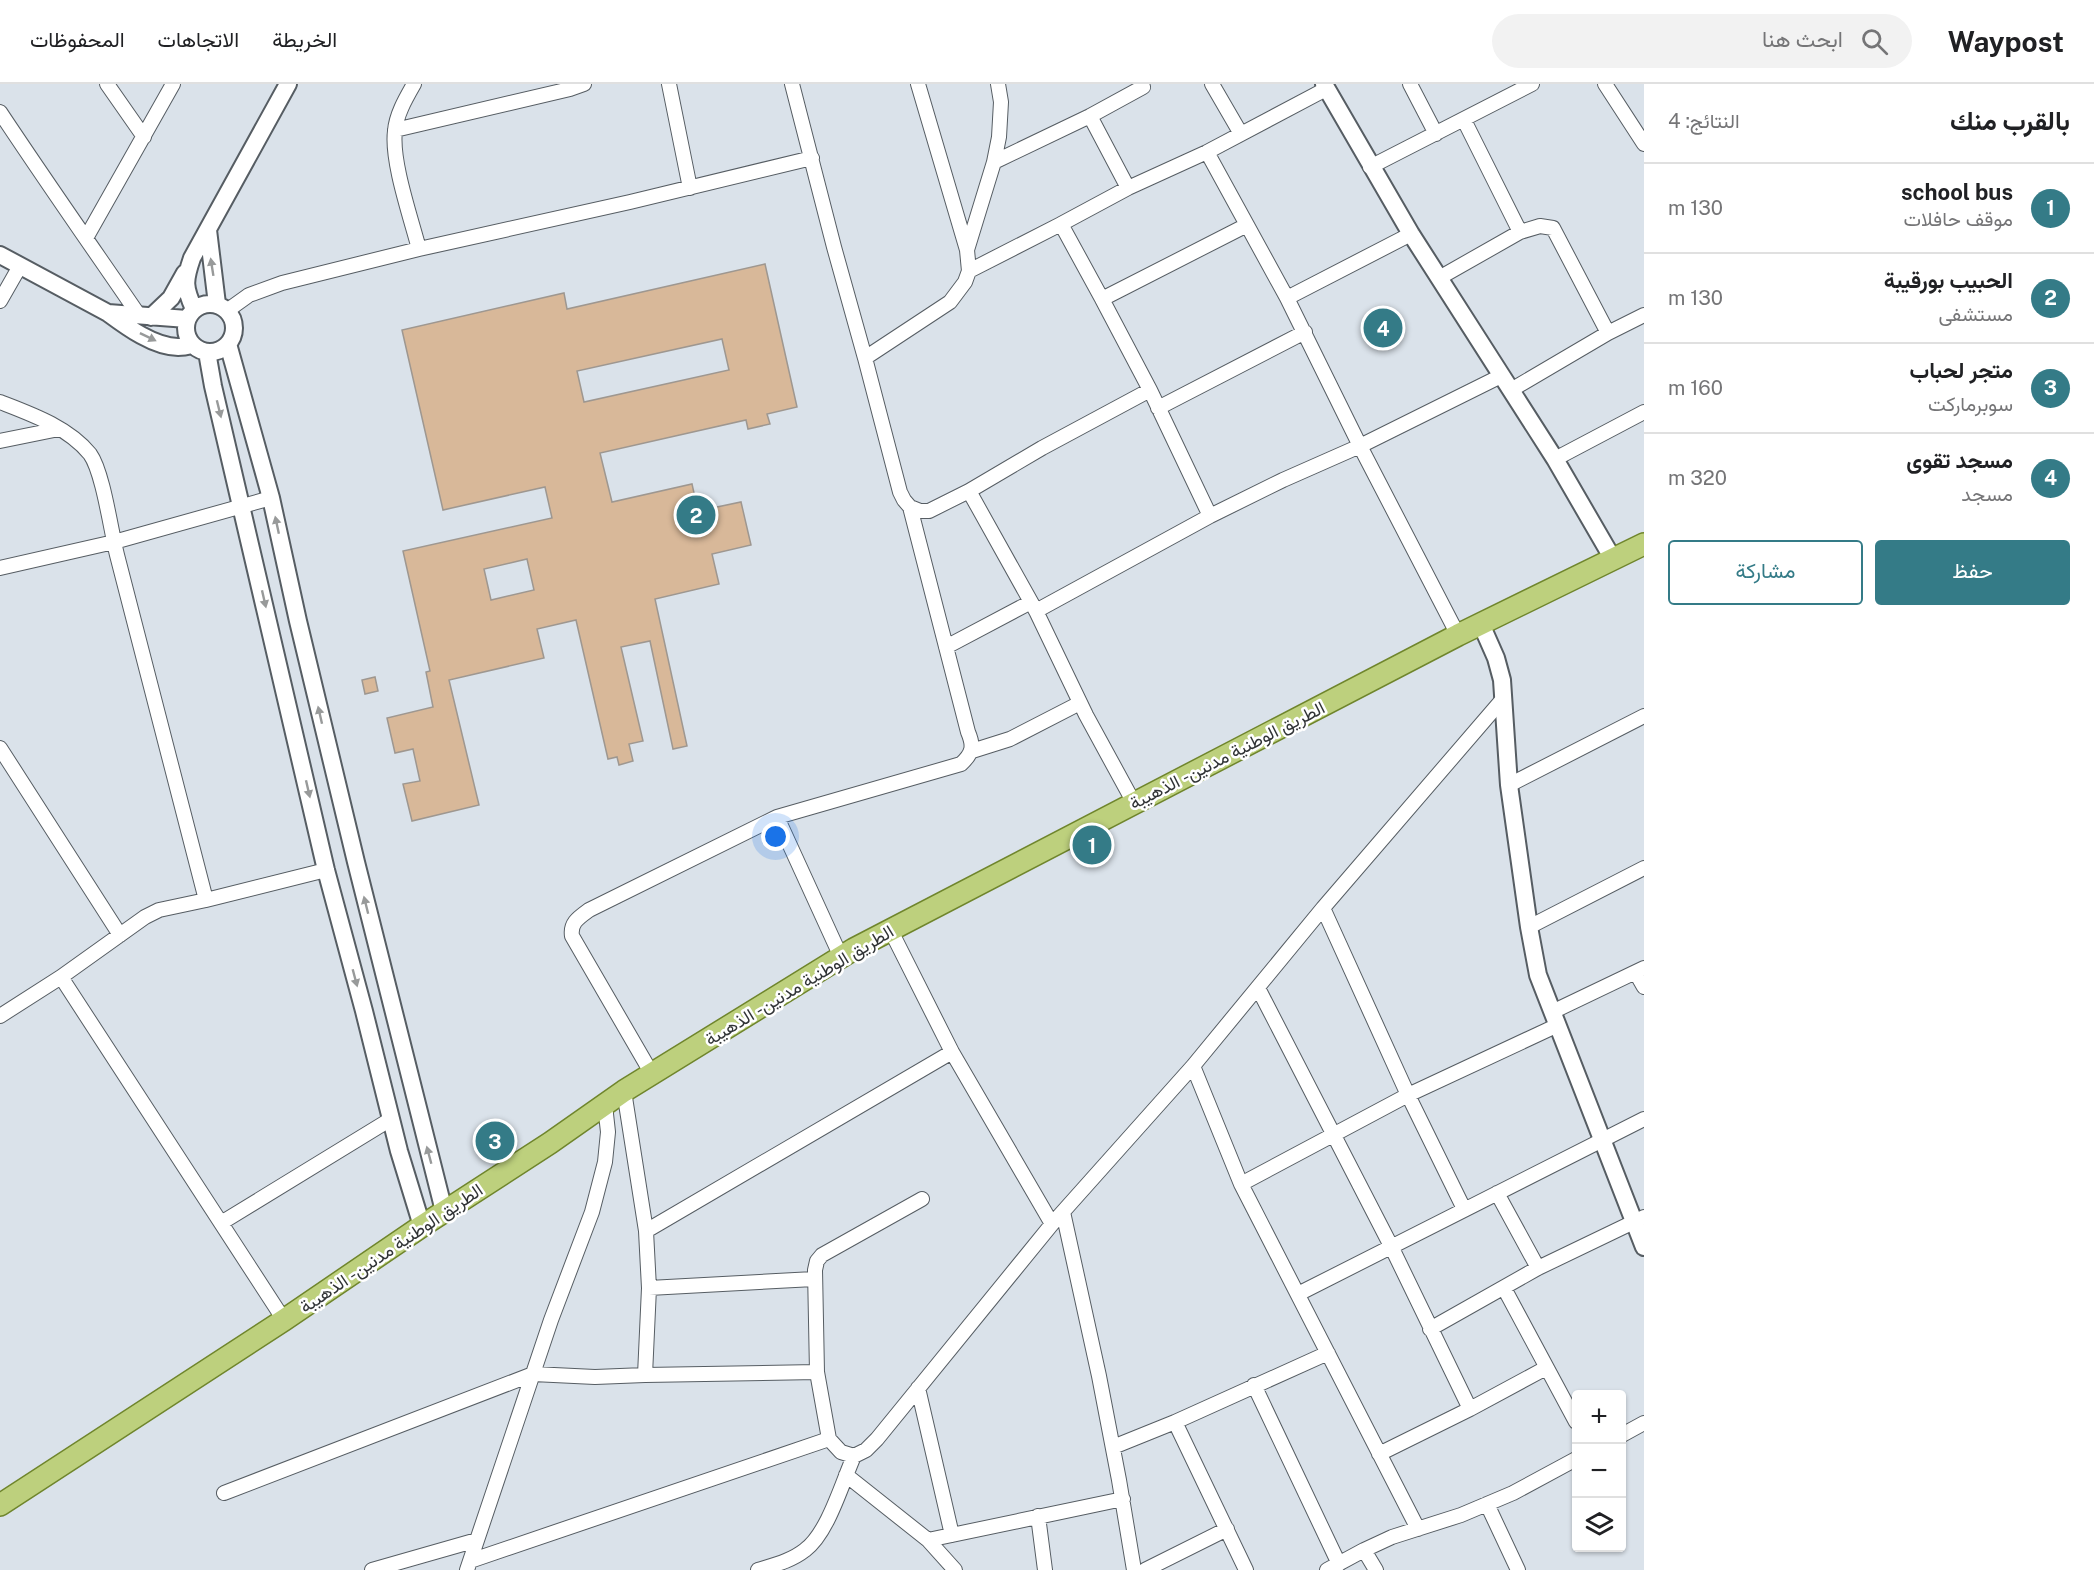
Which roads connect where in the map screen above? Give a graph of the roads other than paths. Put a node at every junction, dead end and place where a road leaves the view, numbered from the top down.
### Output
1 (107, 84) edge
2 (173, 84) edge
3 (288, 84) edge
4 (414, 84) edge
5 (584, 84) edge
6 (669, 84) edge
7 (792, 84) edge
8 (918, 84) edge
9 (998, 84) edge
10 (1212, 84) edge
11 (1410, 84) edge
12 (1533, 84) edge
13 (1605, 84) edge
14 (1144, 85) edge
15 (1325, 86) edge
16 (0, 112) edge
17 (1090, 116) junction
18 (1464, 120) junction
19 (395, 130) junction
20 (1241, 134) junction
21 (1436, 134) junction
22 (144, 138) junction
23 (1644, 144) edge
24 (1207, 152) junction
25 (812, 158) junction
26 (994, 162) junction
27 (1370, 166) junction
28 (690, 188) junction
29 (1128, 188) junction
30 (1061, 224) junction
31 (1247, 225) junction
32 (208, 230) junction
33 (1520, 232) junction
34 (1411, 234) junction
35 (86, 238) junction
36 (419, 249) junction
37 (967, 250) junction
38 (0, 255) edge
39 (190, 264) junction
40 (20, 266) junction
41 (969, 271) junction
42 (1439, 278) junction
43 (1287, 298) junction
44 (1102, 299) junction
45 (0, 301) edge
46 (222, 307) junction
47 (108, 313) junction
48 (191, 314) junction
49 (145, 315) junction
50 (1644, 315) edge
51 (1305, 332) junction
52 (1608, 333) junction
53 (228, 345) junction
54 (200, 348) junction
55 (865, 358) junction
56 (1501, 376) junction
57 (1150, 390) junction
58 (1510, 390) junction
59 (0, 402) edge
60 (1158, 408) junction
61 (1644, 412) edge
62 (58, 429) junction
63 (0, 441) edge
64 (1360, 446) junction
65 (1555, 459) junction
66 (969, 491) junction
67 (271, 498) junction
68 (242, 506) junction
69 (910, 507) junction
70 (1210, 516) junction
71 (114, 542) junction
72 (1644, 544) edge
73 (1613, 559) junction
74 (0, 568) edge
75 (1033, 607) junction
76 (1481, 624) junction
77 (1458, 635) junction
78 (946, 647) junction
79 (1502, 700) junction
80 (1080, 703) junction
81 (1644, 717) edge
82 (0, 748) edge
83 (972, 751) junction
84 (1509, 785) junction
85 (1134, 803) junction
86 (777, 817) junction
87 (1644, 868) edge
88 (326, 870) junction
89 (206, 900) junction
90 (1323, 908) junction
91 (1529, 927) junction
92 (890, 929) junction
93 (120, 935) junction
94 (841, 957) junction
95 (1640, 970) edge
96 (61, 976) junction
97 (1644, 987) edge
98 (1258, 988) junction
99 (1, 1013) edge
100 (1555, 1019) junction
101 (952, 1052) junction
102 (1193, 1066) junction
103 (652, 1074) junction
104 (624, 1091) junction
105 (1408, 1095) junction
106 (605, 1106) junction
107 (391, 1119) junction
108 (1644, 1119) edge
109 (1333, 1135) junction
110 (1602, 1139) junction
111 (1241, 1184) junction
112 (1497, 1193) junction
113 (922, 1199) dead end
114 (1464, 1209) junction
115 (444, 1211) junction
116 (1063, 1212) junction
117 (1639, 1220) edge
118 (221, 1223) junction
119 (1052, 1224) junction
120 (422, 1226) junction
121 (646, 1231) junction
122 (1391, 1246) junction
123 (1644, 1247) edge
124 (1538, 1268) junction
125 (814, 1279) junction
126 (649, 1288) junction
127 (1504, 1288) junction
128 (1298, 1294) junction
129 (284, 1320) junction
130 (1430, 1329) junction
131 (1328, 1353) junction
132 (1546, 1368) junction
133 (817, 1372) junction
134 (533, 1374) junction
135 (645, 1374) junction
136 (1254, 1385) junction
137 (918, 1388) junction
138 (1470, 1410) junction
139 (1572, 1415) edge
140 (1175, 1422) junction
141 (1644, 1423) edge
142 (1626, 1433) edge
143 (829, 1439) junction
144 (1113, 1447) junction
145 (1379, 1454) junction
146 (854, 1456) junction
147 (1572, 1461) edge
148 (846, 1474) junction
149 (224, 1493) dead end
150 (1123, 1499) junction
151 (1486, 1504) junction
152 (0, 1505) edge
153 (1038, 1516) junction
154 (1227, 1529) junction
155 (1418, 1529) junction
156 (952, 1535) junction
157 (477, 1540) junction
158 (928, 1540) junction
159 (1364, 1550) junction
160 (468, 1565) edge
161 (1333, 1567) edge
162 (372, 1570) edge
163 (758, 1570) edge
164 (955, 1570) edge
165 (1045, 1570) edge
166 (1134, 1570) edge
167 (1145, 1570) edge
168 (1246, 1570) edge
169 (1376, 1570) edge
170 (1518, 1570) edge

1 - 22 street
2 - 22 street
3 - 32 street
4 - 19 street
5 - 19 street
6 - 28 street
7 - 25 street
8 - 37 street
9 - 26 street
10 - 20 street
11 - 21 street
12 - 18 street
13 - 23 street
14 - 17 street
15 - 20 street
15 - 27 street
16 - 35 street
17 - 26 street
17 - 29 street
18 - 21 street
18 - 33 street
19 - 36 street
20 - 24 street
21 - 27 street
22 - 35 street
24 - 29 street
24 - 31 street
25 - 28 street
25 - 55 street
26 - 37 street
27 - 34 street
28 - 36 street
29 - 30 street
30 - 41 street
30 - 44 street
31 - 43 street
31 - 44 street
32 - 39 street
46 -> 32 street
33 - 42 street
33 - 52 street
34 - 42 street
34 - 43 street
35 - 49 street
36 - 46 street
37 - 41 street
38 - 40 street
39 - 48 street
39 - 49 street
40 - 45 street
40 - 47 street
41 - 55 street
42 - 56 street
43 - 51 street
44 - 57 street
46 - 48 street
46 - 53 street
47 - 49 street
47 -> 54 street
48 - 49 street
48 - 54 street
50 - 52 street
51 - 60 street
51 - 64 street
52 - 58 street
53 - 54 street
53 - 67 street
54 -> 68 street
55 - 69 street
56 - 58 street
56 - 64 street
57 - 60 street
57 - 66 street
58 - 65 street
59 - 62 street
60 - 70 street
61 - 65 street
62 - 63 street
62 - 71 street
64 - 70 street
64 - 77 street
65 - 73 street
66 - 69 street
66 - 75 street
67 - 68 street
115 -> 67 street
68 - 71 street
68 -> 88 street
69 - 78 street
70 - 75 street
71 - 74 street
71 - 89 street
72 - 73 main road, الطريق الوطنية مدنين - الذهيبة
73 - 76 main road, الطريق الوطنية مدنين - الذهيبة
75 - 78 street
75 - 80 street
76 - 77 main road, الطريق الوطنية مدنين - الذهيبة
76 - 79 street
77 - 85 main road, الطريق الوطنية مدنين - الذهيبة
78 - 83 street
79 - 84 street
79 - 90 street
80 - 83 street
80 - 85 street
81 - 84 street
82 - 93 street
83 - 86 street
84 - 91 street
85 - 92 main road, الطريق الوطنية مدنين - الذهيبة
86 - 94 street
86 - 103 street
87 - 91 street
88 - 89 street
88 -> 107 street
89 - 93 street
90 - 98 street
90 - 105 street
91 - 100 street
92 - 94 main road, الطريق الوطنية مدنين - الذهيبة
92 - 101 street
93 - 96 street
94 - 103 main road, الطريق الوطنية مدنين - الذهيبة
95 - 97 street
95 - 100 street
96 - 99 street
96 - 118 street
98 - 102 street
98 - 109 street
100 - 105 street
100 - 110 street
101 - 119 street
101 - 121 street
102 - 111 street
102 - 116 street
103 - 104 main road, الطريق الوطنية مدنين - الذهيبة
104 - 106 main road, الطريق الوطنية مدنين - الذهيبة
104 - 121 street
105 - 109 street
105 - 114 street
106 - 115 main road, الطريق الوطنية مدنين - الذهيبة
106 - 134 street
107 - 118 street
107 - 120 street
108 - 110 street
109 - 111 street
109 - 122 street
110 - 112 street
110 - 117 street
111 - 128 street
112 - 114 street
112 - 124 street
113 - 125 street
114 - 122 street
115 - 120 main road, الطريق الوطنية مدنين - الذهيبة
116 - 119 street
116 - 144 street
117 - 123 street
117 - 124 street
118 - 129 street
119 - 137 street
120 - 129 main road, الطريق الوطنية مدنين - الذهيبة
121 - 126 street
122 - 128 street
122 - 130 street
124 - 127 street
125 - 126 street
125 - 133 street
126 - 135 street
127 - 130 street
127 - 132 street
128 - 131 street
129 - 152 main road, الطريق الوطنية مدنين - الذهيبة
130 - 138 street
131 - 136 street
131 - 145 street
132 - 138 street
132 - 139 street
133 - 135 street
133 - 143 street
134 - 135 street
134 - 149 street
134 - 157 street
136 - 140 street
136 - 161 street
137 - 146 street
137 - 156 street
138 - 145 street
140 - 144 street
140 - 154 street
141 - 142 street
143 - 146 street
143 - 160 street
144 - 150 street
145 - 155 street
146 - 148 street
147 - 151 street
148 - 158 street
148 - 163 street
150 - 153 street
150 - 166 street
151 - 155 street
151 - 170 street
153 - 156 street
153 - 165 street
154 - 167 street
154 - 168 street
155 - 159 street
156 - 158 street
157 - 160 street
157 - 162 street
158 - 164 street
159 - 161 street
159 - 169 street

